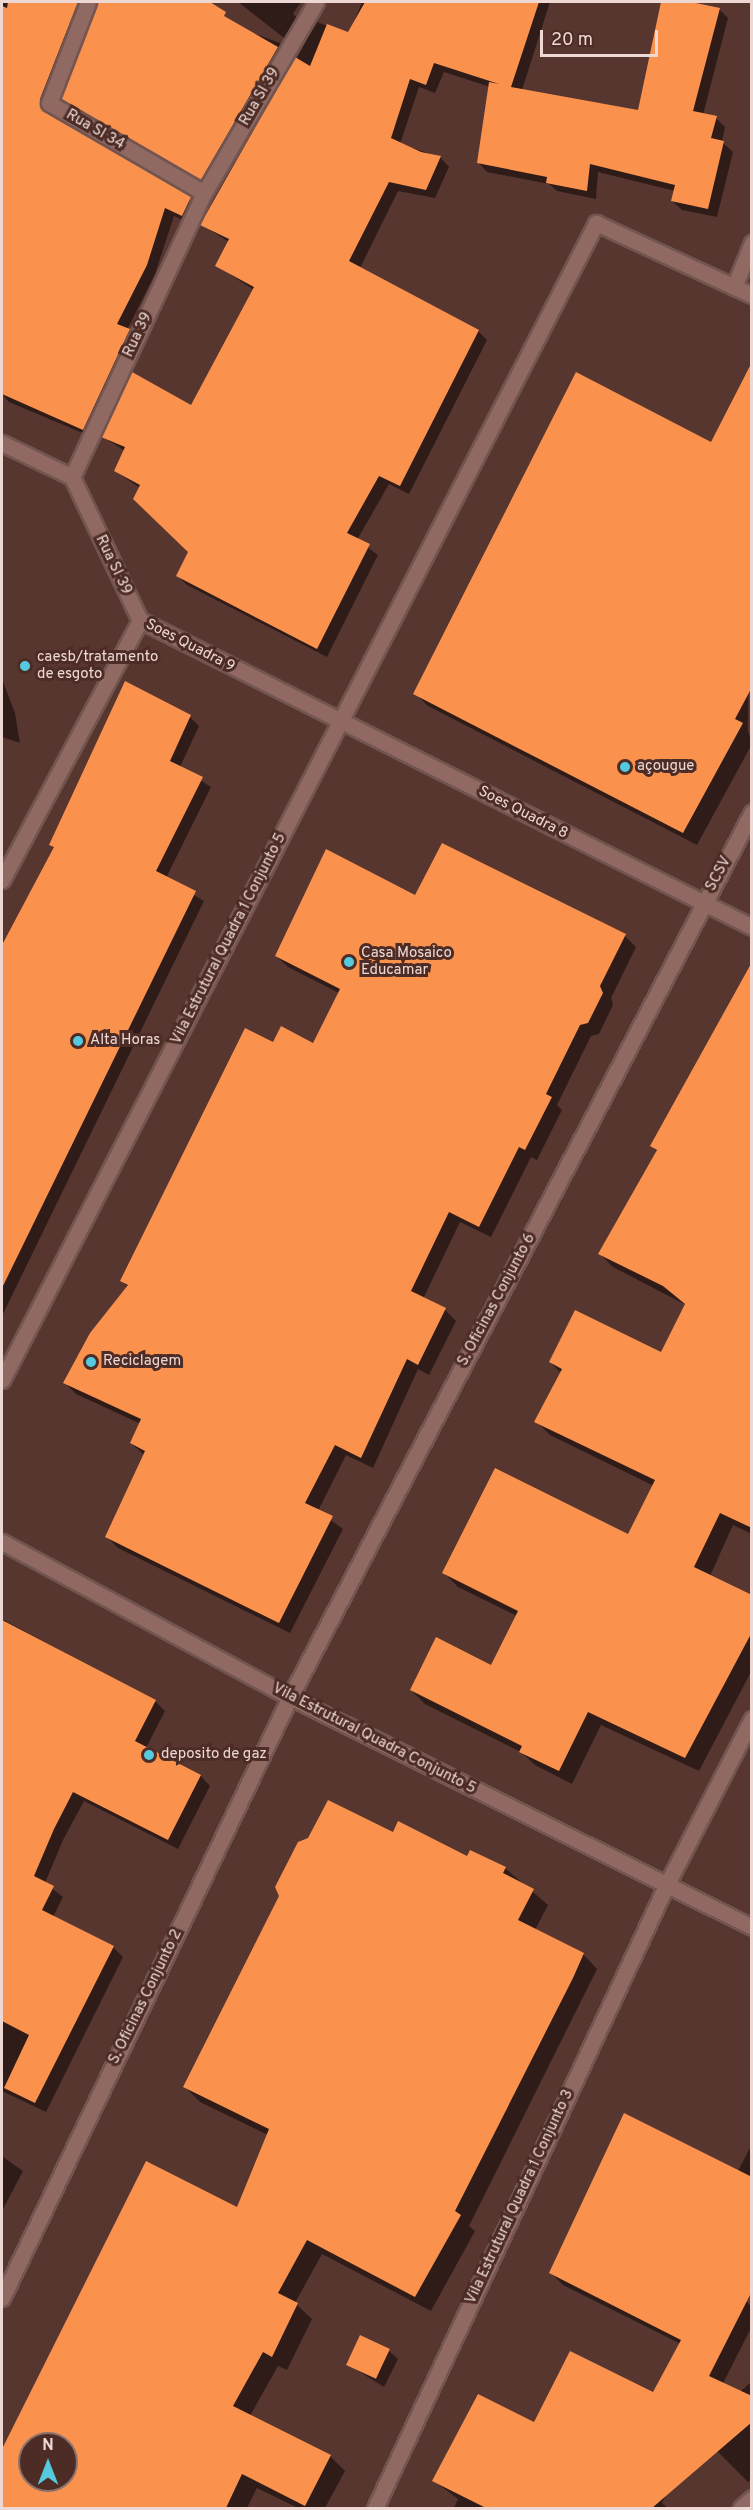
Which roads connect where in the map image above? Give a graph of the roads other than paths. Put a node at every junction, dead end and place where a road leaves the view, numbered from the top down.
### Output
1 (88, 2) edge
2 (316, 2) edge
3 (204, 193) junction
4 (752, 243) edge
5 (734, 287) junction
6 (752, 296) edge
7 (2, 443) edge
8 (72, 477) junction
9 (140, 620) junction
10 (342, 723) junction
11 (752, 812) edge
12 (2, 880) edge
13 (704, 903) junction
14 (752, 927) edge
15 (2, 1380) edge
16 (2, 1542) edge
17 (290, 1697) junction
18 (752, 1719) edge
19 (666, 1886) junction
20 (752, 1927) edge
21 (2, 2298) edge
22 (752, 2498) edge
23 (375, 2508) edge
24 (741, 2508) edge

1 - 3 street, Rua Sl 34
2 - 3 street, Rua Sl 39
3 - 8 street, Rua 39
4 - 5 street
5 - 6 street
5 - 10 street, Vila Estrutural Quadra 1 Conjunto 5
7 - 8 street
8 - 9 street, Rua Sl 39
9 - 10 street, Soes Quadra 9
9 - 12 street, Soes Quadra 9
10 - 13 street, Soes Quadra 8
10 - 15 street, Vila Estrutural Quadra 1 Conjunto 5
11 - 13 street, SCSV
13 - 14 street, Soes Quadra 8
13 - 17 street, S. Oficinas Conjunto 6
16 - 17 street, Vila Estrutural Quadra Conjunto 5
17 - 19 street, Vila Estrutural Quadra Conjunto 5
17 - 21 street, S. Oficinas Conjunto 2
18 - 19 street, Vila Estrutural Quadra 1 Conjunto 3
19 - 20 street, Vila Estrutural Quadra Conjunto 5
19 - 23 street, Vila Estrutural Quadra 1 Conjunto 3
22 - 24 street

